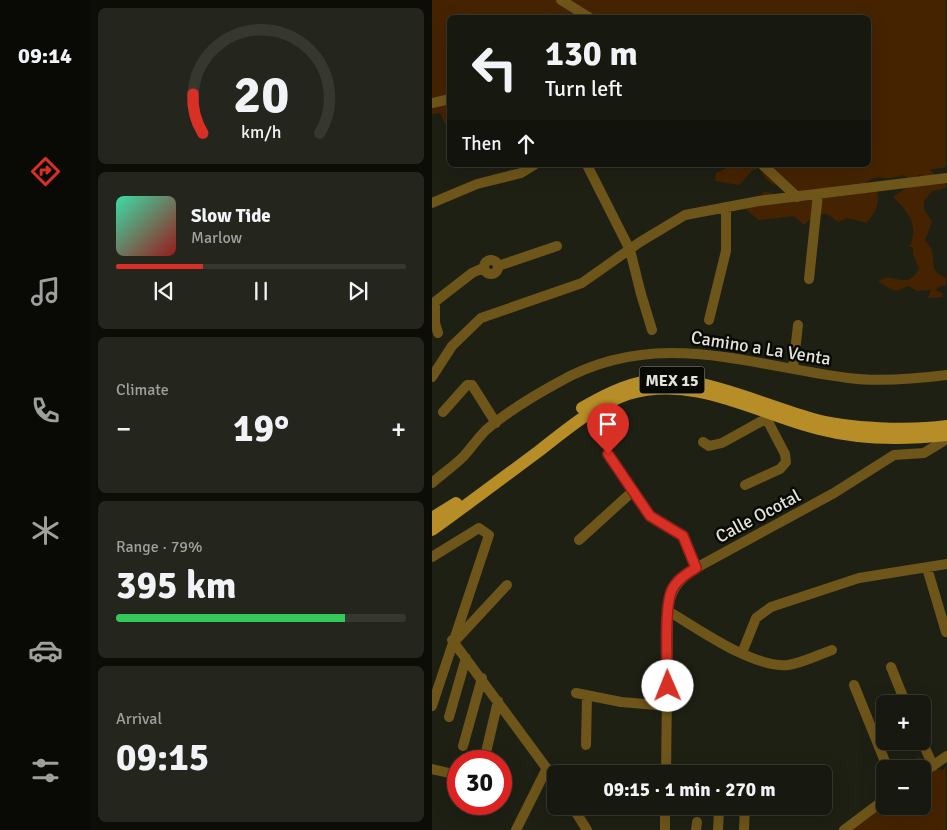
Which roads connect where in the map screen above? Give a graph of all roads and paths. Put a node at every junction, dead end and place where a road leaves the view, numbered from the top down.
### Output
1 (561, 0) edge
2 (585, 15) edge
3 (447, 100) edge
4 (432, 104) edge
5 (531, 167) edge
6 (588, 167) edge
7 (765, 167) edge
8 (946, 178) edge
9 (818, 194) junction
10 (797, 197) junction
11 (432, 203) edge
12 (726, 207) junction
13 (557, 246) dead end
14 (630, 250) junction
15 (809, 280) dead end
16 (433, 303) edge
17 (709, 320) dead end
18 (798, 325) dead end
19 (652, 330) dead end
20 (435, 332) edge
21 (452, 346) junction
22 (793, 369) junction
23 (433, 371) edge
24 (946, 375) edge
25 (443, 412) dead end
26 (765, 415) junction
27 (496, 423) junction
28 (946, 426) edge
29 (946, 435) edge
30 (946, 440) edge
31 (703, 442) dead end
32 (608, 454) dead end
33 (432, 483) edge
34 (745, 484) dead end
35 (633, 491) junction
36 (432, 518) edge
37 (432, 530) edge
38 (579, 540) dead end
39 (432, 557) edge
40 (946, 564) edge
41 (696, 568) junction
42 (926, 568) junction
43 (507, 585) dead end
44 (668, 611) junction
45 (946, 632) edge
46 (453, 641) junction
47 (832, 650) dead end
48 (742, 653) junction
49 (466, 658) junction
50 (891, 667) dead end
51 (482, 678) junction
52 (854, 686) dead end
53 (576, 693) dead end
54 (902, 695) edge
55 (588, 696) junction
56 (498, 701) junction
57 (432, 706) edge
58 (668, 706) junction
59 (449, 717) dead end
60 (586, 745) dead end
61 (463, 746) dead end
62 (487, 750) edge
63 (926, 750) edge
64 (946, 756) edge
65 (884, 760) edge
66 (666, 765) edge
67 (933, 766) joint
68 (547, 768) joint
69 (432, 769) edge
70 (447, 772) edge
71 (876, 806) edge
72 (578, 815) edge
73 (665, 815) edge
74 (719, 815) edge
75 (745, 815) edge
76 (516, 830) edge
77 (587, 830) edge
78 (664, 830) edge
79 (718, 830) edge
80 (744, 830) edge
81 (844, 830) edge

1 - 2 street
3 - 4 street
5 - 11 street
6 - 14 street
7 - 10 street
8 - 9 street
9 - 10 street
9 - 15 street
10 - 12 street
12 - 14 street
12 - 17 street
13 - 16 street
14 - 19 street
14 - 21 street
16 - 20 street
18 - 22 street
20 - 21 street
21 - 23 street
22 - 24 street, Camino a La Venta
22 - 27 street, Camino a La Venta
25 - 27 street
26 - 29 main road, MEX 15
26 - 31 street
26 - 34 street
26 - 37 main road, MEX 15
27 - 33 street, Camino a La Venta
28 - 36 main road, MEX 15
30 - 41 street, Calle Ocotal
32 - 35 street
35 - 38 street
35 - 41 street
39 - 46 street
40 - 42 street
41 - 44 street, Calle Ocotal
42 - 45 street
42 - 48 street
43 - 46 street
44 - 48 street
44 - 58 street, Calle Ocotal
46 - 49 street
46 - 57 street
47 - 48 street
49 - 51 street
49 - 59 street
50 - 54 street
51 - 56 street
51 - 61 street
52 - 65 street
53 - 55 street
55 - 58 street
55 - 60 street
56 - 62 street
56 - 68 street
58 - 66 street, Calle Ocotal
63 - 67 street
64 - 67 street
68 - 76 street
69 - 70 street
71 - 81 street
72 - 77 street
73 - 78 street
74 - 79 street
75 - 80 street

